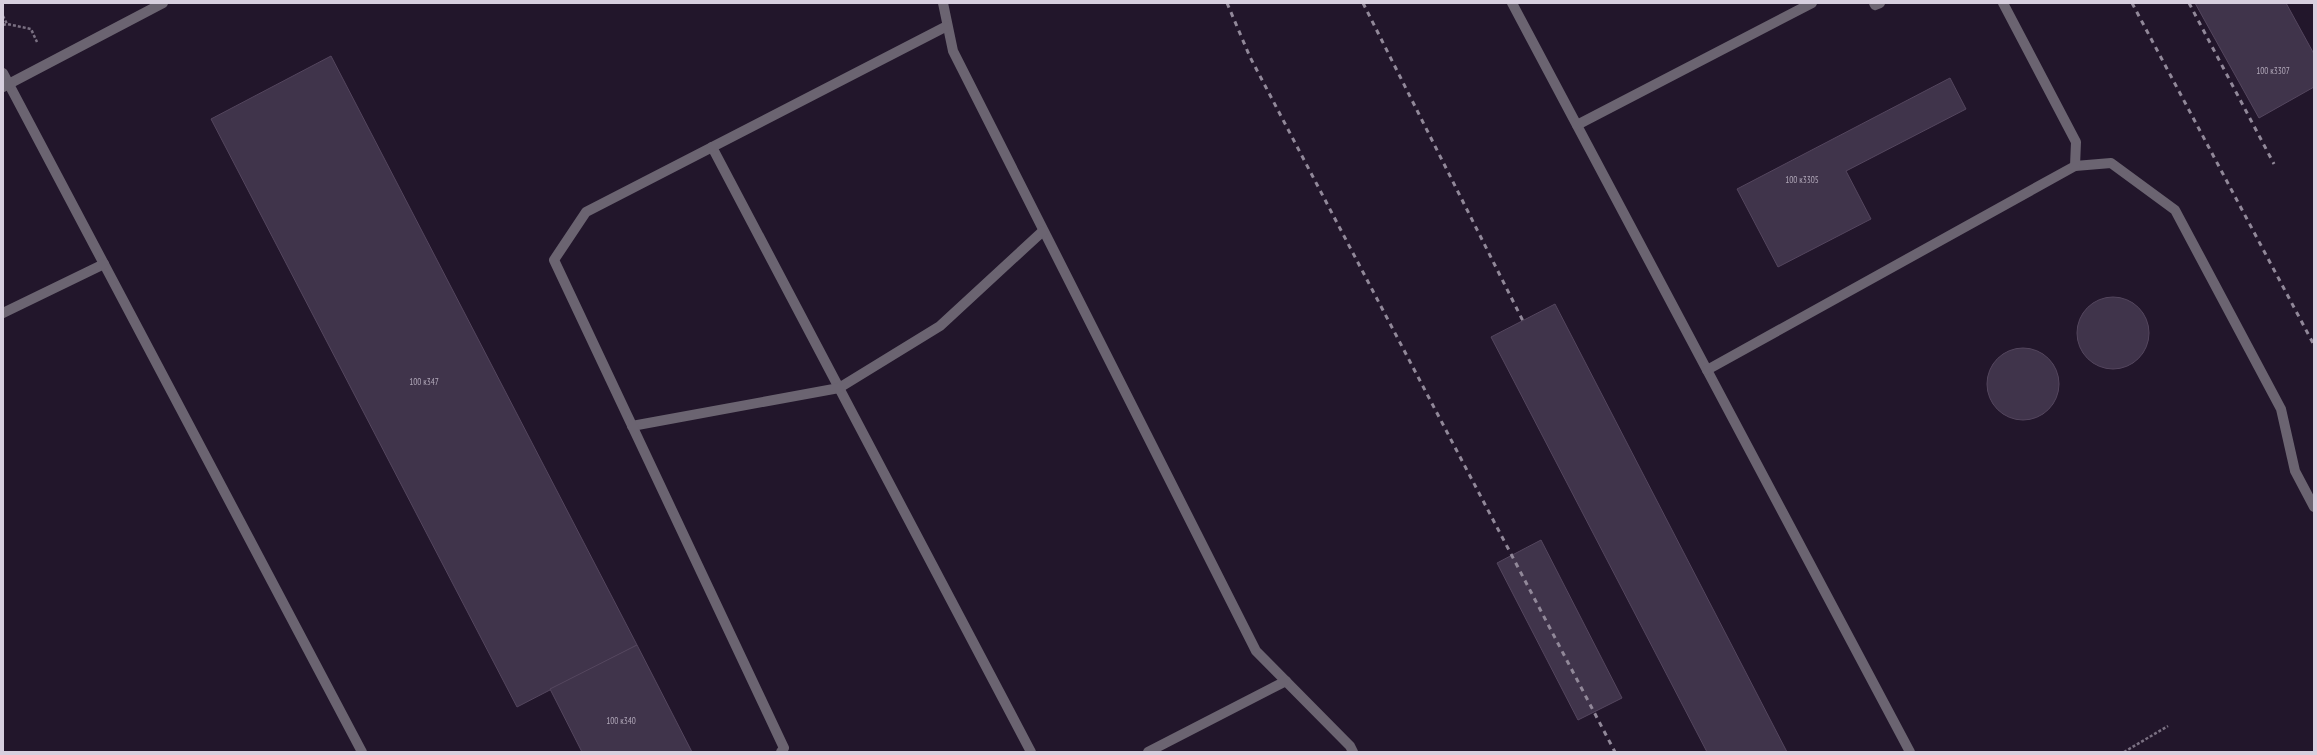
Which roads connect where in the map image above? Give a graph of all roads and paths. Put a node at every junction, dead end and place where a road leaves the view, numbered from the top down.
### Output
1 (163, 3) edge
2 (943, 3) edge
3 (1512, 3) edge
4 (1812, 3) edge
5 (1874, 3) edge
6 (1880, 3) edge
7 (2003, 3) edge
8 (3, 16) edge
9 (7, 24) junction
10 (3, 25) edge
11 (947, 26) junction
12 (48, 64) junction
13 (3, 73) edge
14 (6, 85) edge
15 (1577, 125) junction
16 (712, 147) junction
17 (2075, 166) junction
18 (1043, 231) junction
19 (104, 264) junction
20 (3, 313) edge
21 (1707, 370) junction
22 (838, 388) junction
23 (632, 426) junction
24 (2314, 507) edge
25 (1286, 681) junction
26 (2168, 726) dead end
27 (362, 752) edge
28 (781, 752) edge
29 (1032, 752) edge
30 (1148, 752) edge
31 (1353, 752) edge
32 (1910, 752) edge
33 (2124, 752) edge

1 - 12 lane
2 - 11 lane
3 - 15 lane
4 - 15 lane
5 - 6 lane
7 - 17 lane
8 - 9 path
9 - 10 path
9 - 12 path
11 - 16 lane
11 - 18 lane
12 - 14 lane
13 - 14 lane
14 - 19 lane
15 - 21 lane
16 - 22 lane
16 - 23 lane
17 - 21 lane
17 - 24 lane
18 - 22 lane
18 - 25 lane
19 - 20 lane
19 - 27 lane
21 - 32 lane
22 - 23 lane
22 - 29 lane
23 - 28 lane
25 - 30 lane
25 - 31 lane
26 - 33 path

